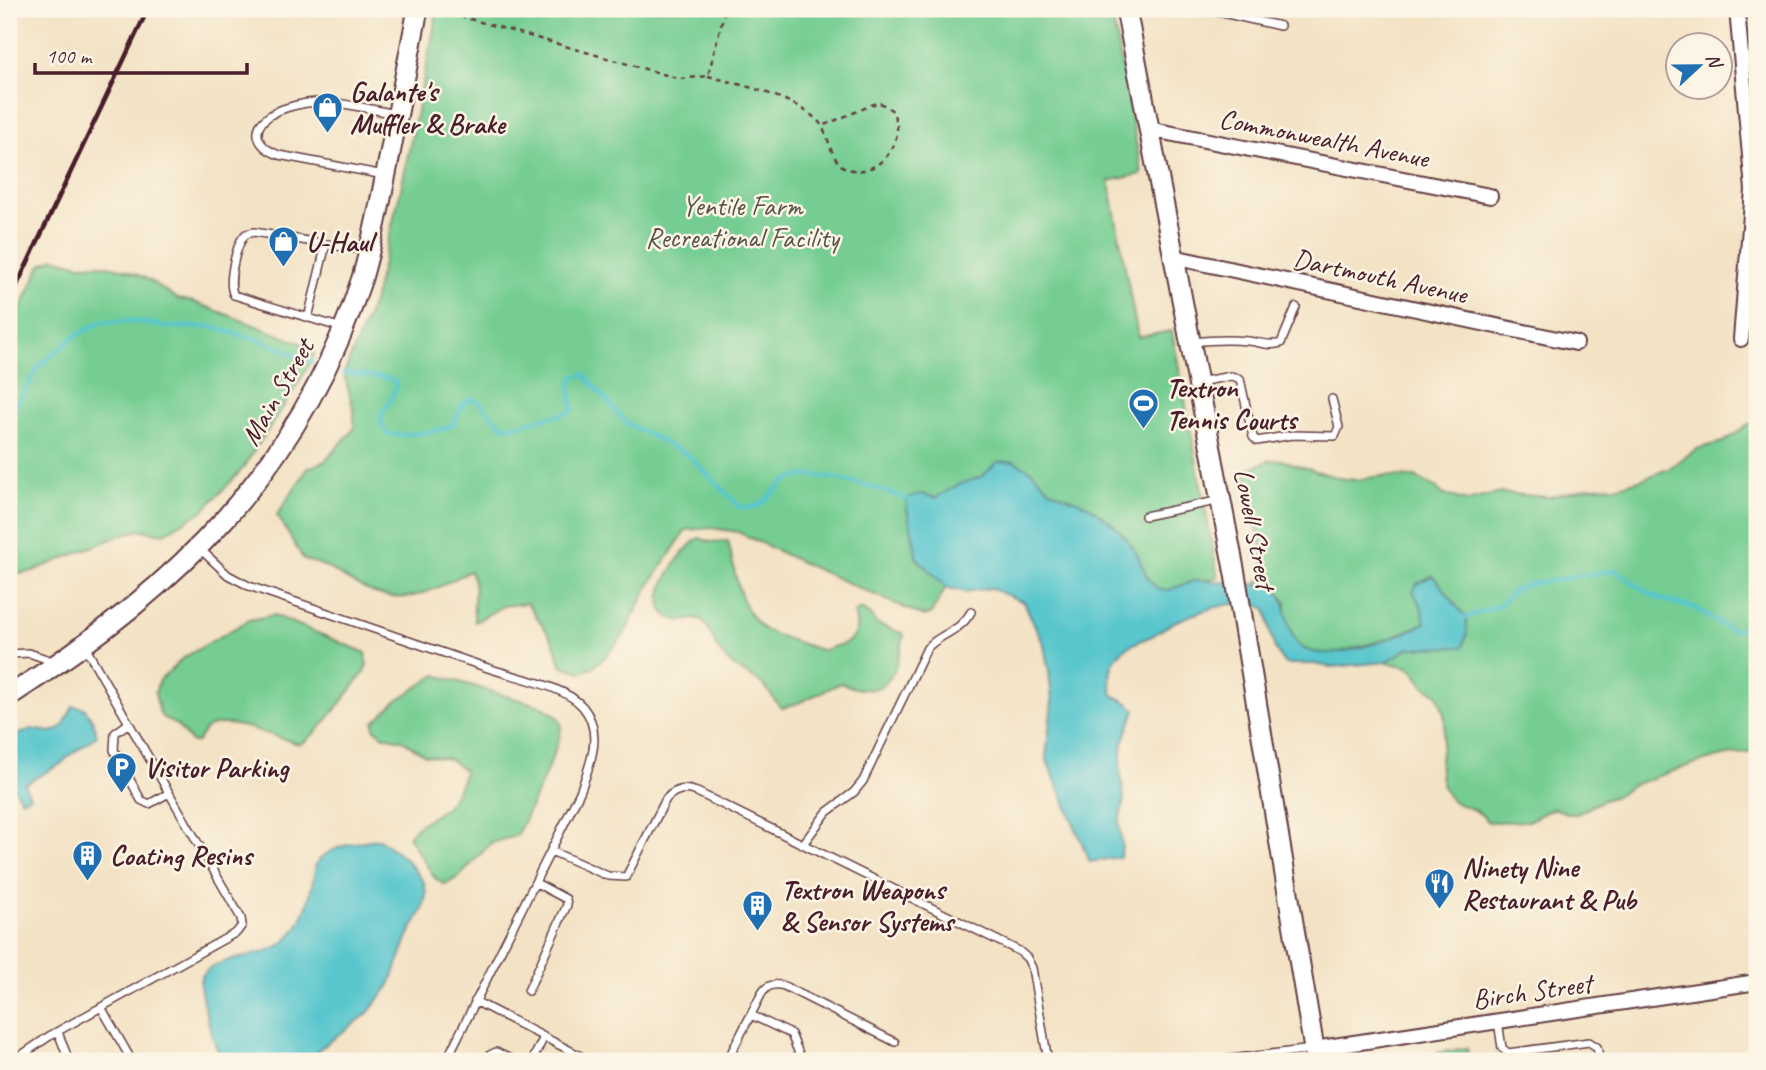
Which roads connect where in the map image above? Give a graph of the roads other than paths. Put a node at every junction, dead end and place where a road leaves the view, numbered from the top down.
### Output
1 (1126, 9) edge
2 (1205, 9) edge
3 (1737, 9) edge
4 (426, 10) edge
5 (1280, 26) dead end
6 (398, 114) junction
7 (1148, 129) junction
8 (386, 175) junction
9 (1755, 191) edge
10 (1490, 195) dead end
11 (326, 244) junction
12 (369, 251) junction
13 (1174, 257) junction
14 (1296, 307) dead end
15 (308, 318) junction
16 (344, 328) junction
17 (1741, 340) dead end
18 (1190, 342) junction
19 (1576, 343) dead end
20 (1198, 382) junction
21 (1332, 400) dead end
22 (1221, 500) junction
23 (1145, 516) dead end
24 (199, 548) junction
25 (971, 612) dead end
26 (84, 645) junction
27 (9, 654) edge
28 (59, 663) junction
29 (9, 696) edge
30 (129, 723) junction
31 (169, 793) junction
32 (803, 844) junction
33 (551, 851) junction
34 (536, 883) junction
35 (1757, 982) edge
36 (528, 991) dead end
37 (475, 1001) junction
38 (102, 1007) junction
39 (751, 1015) junction
40 (1498, 1021) junction
41 (58, 1032) junction
42 (544, 1037) junction
43 (895, 1042) dead end
44 (1315, 1055) edge
45 (575, 1058) edge
46 (13, 1061) edge
47 (69, 1061) edge
48 (132, 1061) edge
49 (446, 1061) edge
50 (486, 1061) edge
51 (514, 1061) edge
52 (532, 1061) edge
53 (590, 1061) edge
54 (727, 1061) edge
55 (802, 1061) edge
56 (1048, 1061) edge
57 (1213, 1061) edge
58 (1600, 1061) edge

1 - 7 main road, Lowell Street
2 - 5 lane
3 - 9 street
4 - 6 main road, Main Street
6 - 8 main road, Main Street
6 - 8 lane
7 - 10 street, Commonwealth Avenue
7 - 13 main road, Lowell Street
8 - 12 main road, Main Street
9 - 17 street
11 - 12 lane
11 - 15 lane
11 - 15 lane
12 - 16 main road, Main Street
13 - 18 main road, Lowell Street
13 - 19 street, Dartmouth Avenue
14 - 18 lane
15 - 16 lane
16 - 24 main road, Main Street
18 - 20 main road, Lowell Street
20 - 21 lane
20 - 22 main road, Lowell Street
22 - 23 lane
22 - 44 main road, Lowell Street
24 - 26 main road, Main Street
24 - 33 lane
25 - 32 lane
26 - 28 main road, Main Street
26 - 30 lane
27 - 28 lane
28 - 29 main road, Main Street
30 - 31 lane
30 - 31 lane
31 - 38 lane
32 - 33 lane
32 - 56 lane
33 - 34 lane
34 - 36 lane
34 - 37 lane
35 - 40 street, Birch Street
37 - 42 lane
37 - 49 lane
38 - 41 lane
38 - 48 lane
39 - 43 lane
39 - 54 lane
39 - 55 lane
40 - 44 street, Birch Street
40 - 58 lane
41 - 46 lane
41 - 47 lane
42 - 45 lane
42 - 52 lane
44 - 57 lane
45 - 53 lane
50 - 51 lane

